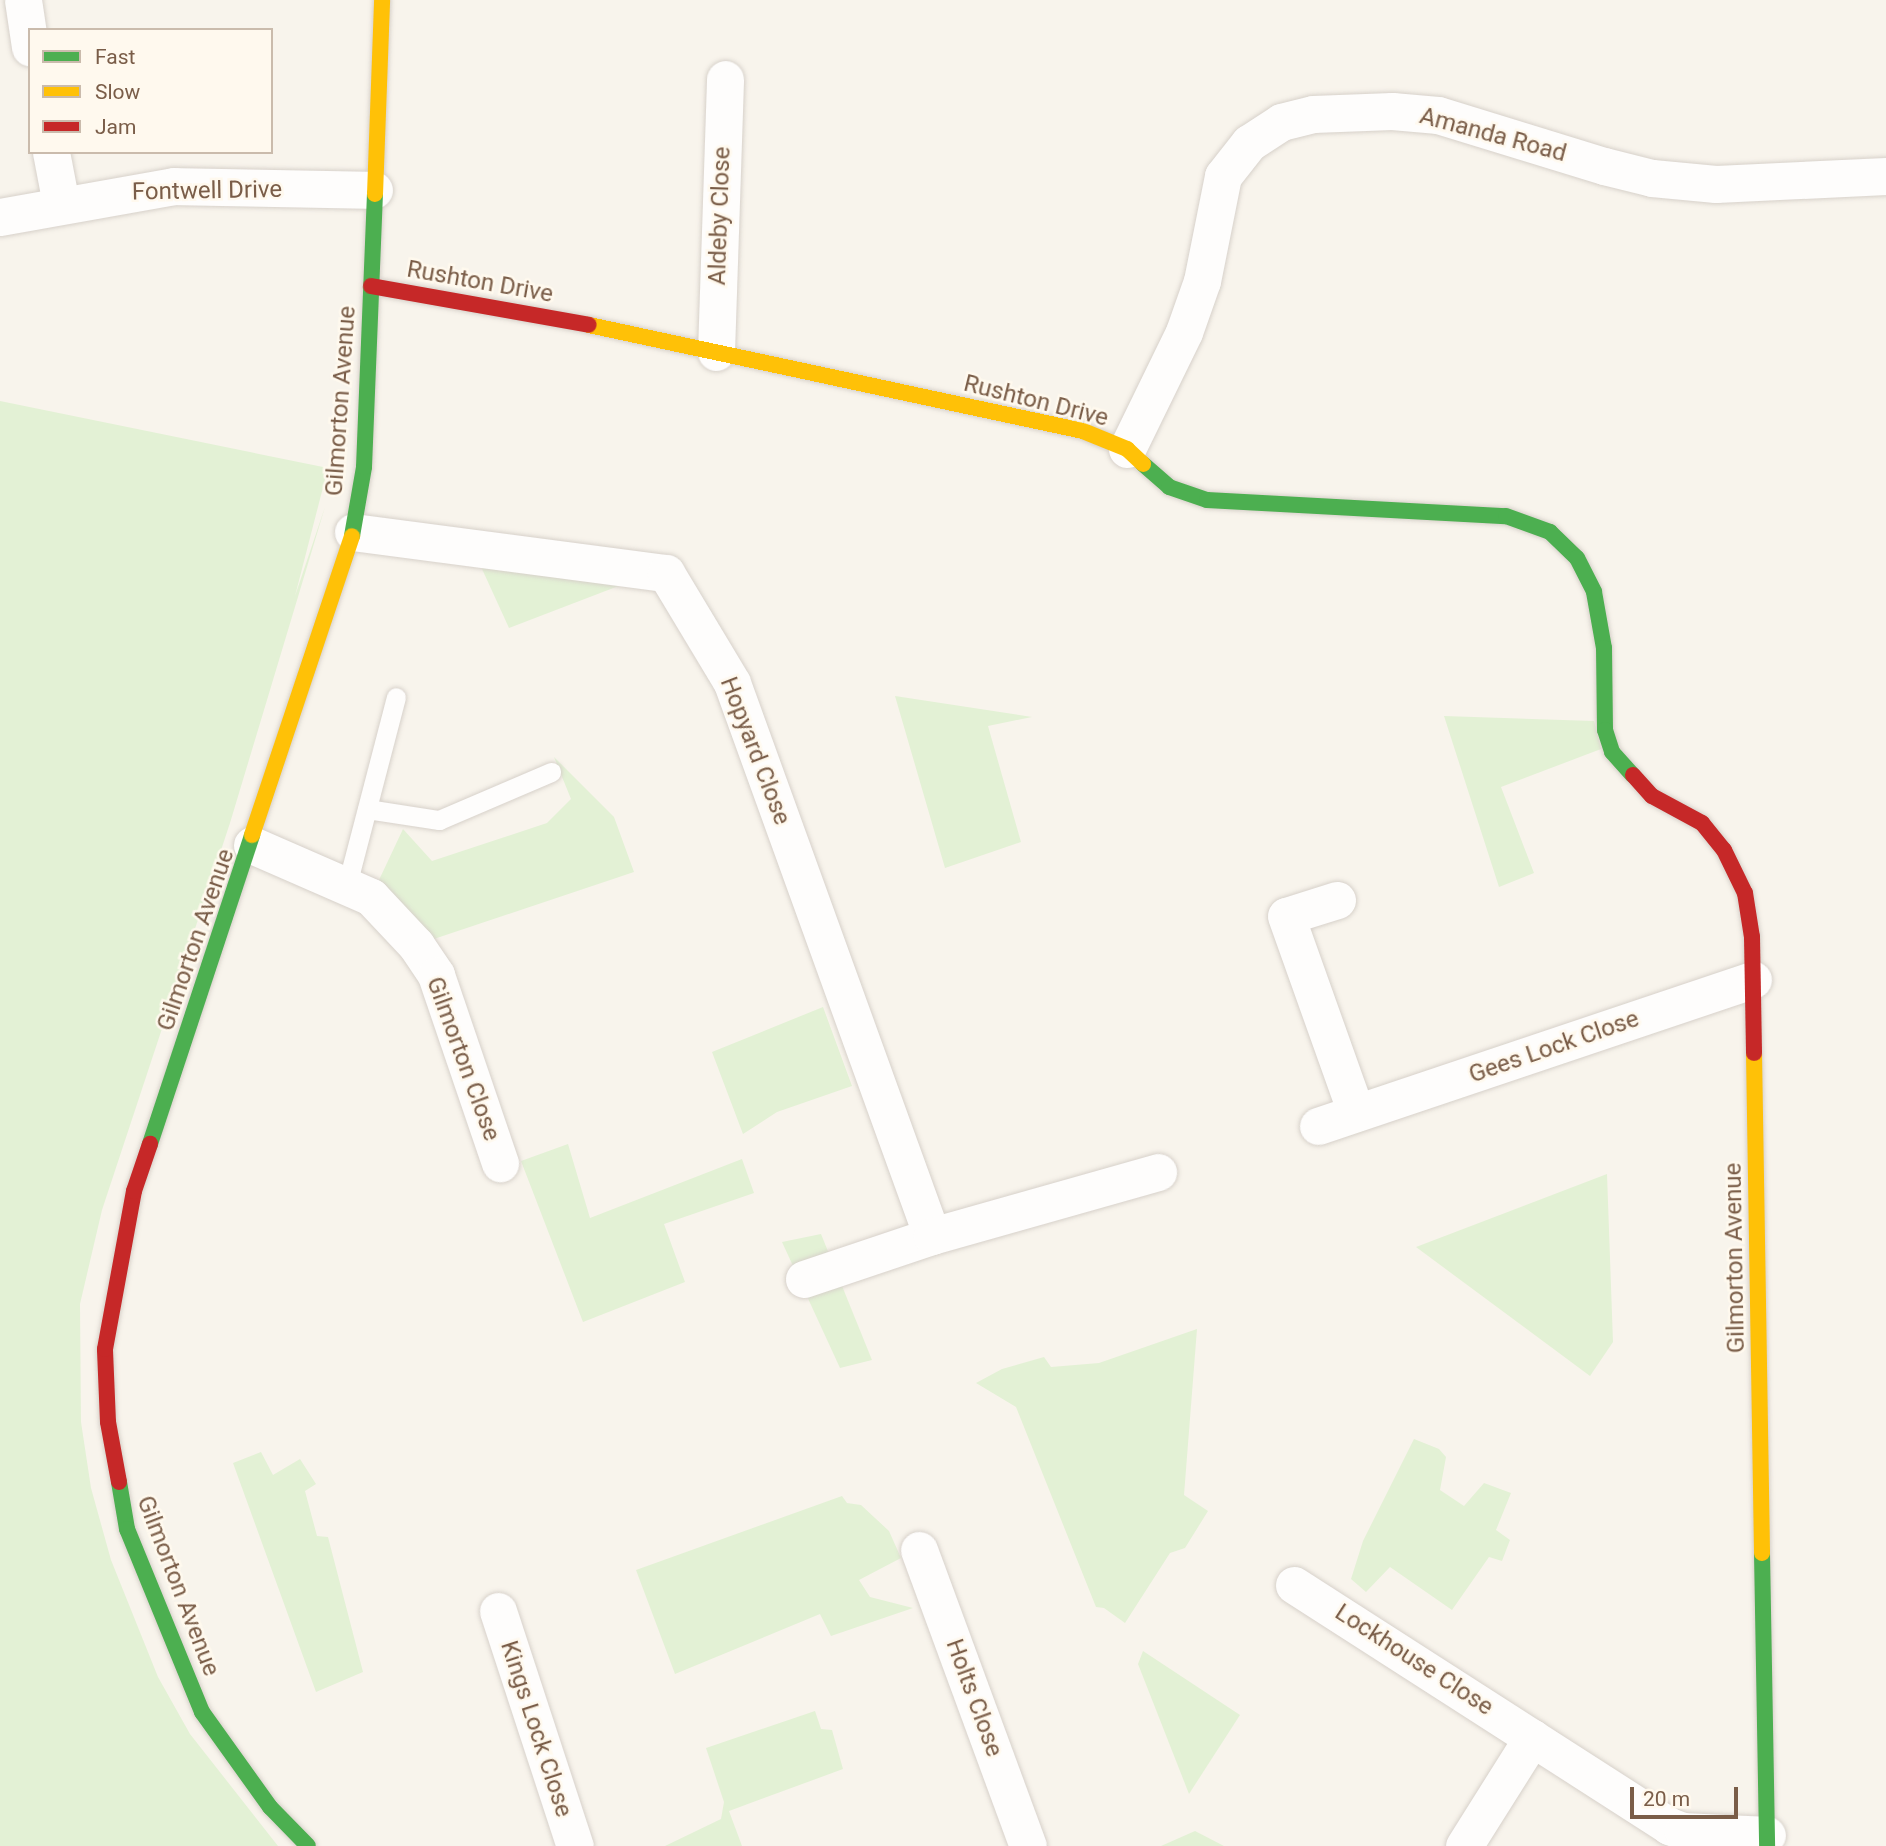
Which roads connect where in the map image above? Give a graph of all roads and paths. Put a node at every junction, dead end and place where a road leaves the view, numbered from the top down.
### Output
1 (23, 0) edge
2 (382, 0) edge
3 (28, 34) edge
4 (725, 79) dead end
5 (51, 154) edge
6 (1886, 176) edge
7 (374, 190) junction
8 (61, 204) junction
9 (0, 217) edge
10 (370, 286) junction
11 (716, 352) junction
12 (1127, 449) junction
13 (353, 532) junction
14 (396, 697) dead end
15 (1605, 730) joint
16 (551, 772) dead end
17 (367, 808) junction
18 (252, 845) junction
19 (348, 886) junction
20 (1337, 900) dead end
21 (1753, 980) junction
22 (1356, 1113) junction
23 (1318, 1126) dead end
24 (500, 1163) dead end
25 (1158, 1172) dead end
26 (932, 1236) junction
27 (804, 1279) dead end
28 (919, 1550) dead end
29 (1294, 1585) dead end
30 (498, 1611) dead end
31 (1532, 1738) junction
32 (1767, 1840) edge
33 (308, 1846) edge
34 (575, 1846) edge
35 (1028, 1846) edge
36 (1464, 1846) edge

1 - 3 street
2 - 7 street, Gilmorton Avenue
4 - 11 street, Aldeby Close
5 - 8 street
6 - 12 street, Amanda Road
7 - 8 street, Fontwell Drive
7 - 10 street, Gilmorton Avenue
8 - 9 street, Fontwell Drive
10 - 11 street, Rushton Drive
10 - 13 street, Gilmorton Avenue
11 - 12 street, Rushton Drive
12 - 15 street, Rushton Drive
13 - 18 street, Gilmorton Avenue
13 - 26 street, Hopyard Close
14 - 17 lane
15 - 21 street, Gilmorton Avenue
16 - 17 lane
17 - 19 lane
18 - 19 street, Gilmorton Close
18 - 33 street, Gilmorton Avenue
19 - 24 street, Gilmorton Close
20 - 22 street
21 - 22 street, Gees Lock Close
21 - 32 street, Gilmorton Avenue
22 - 23 street, Gees Lock Close
25 - 26 street
26 - 27 street
28 - 35 street, Holts Close
29 - 31 street, Lockhouse Close
30 - 34 street, Kings Lock Close
31 - 32 street, Lockhouse Close
31 - 36 street

